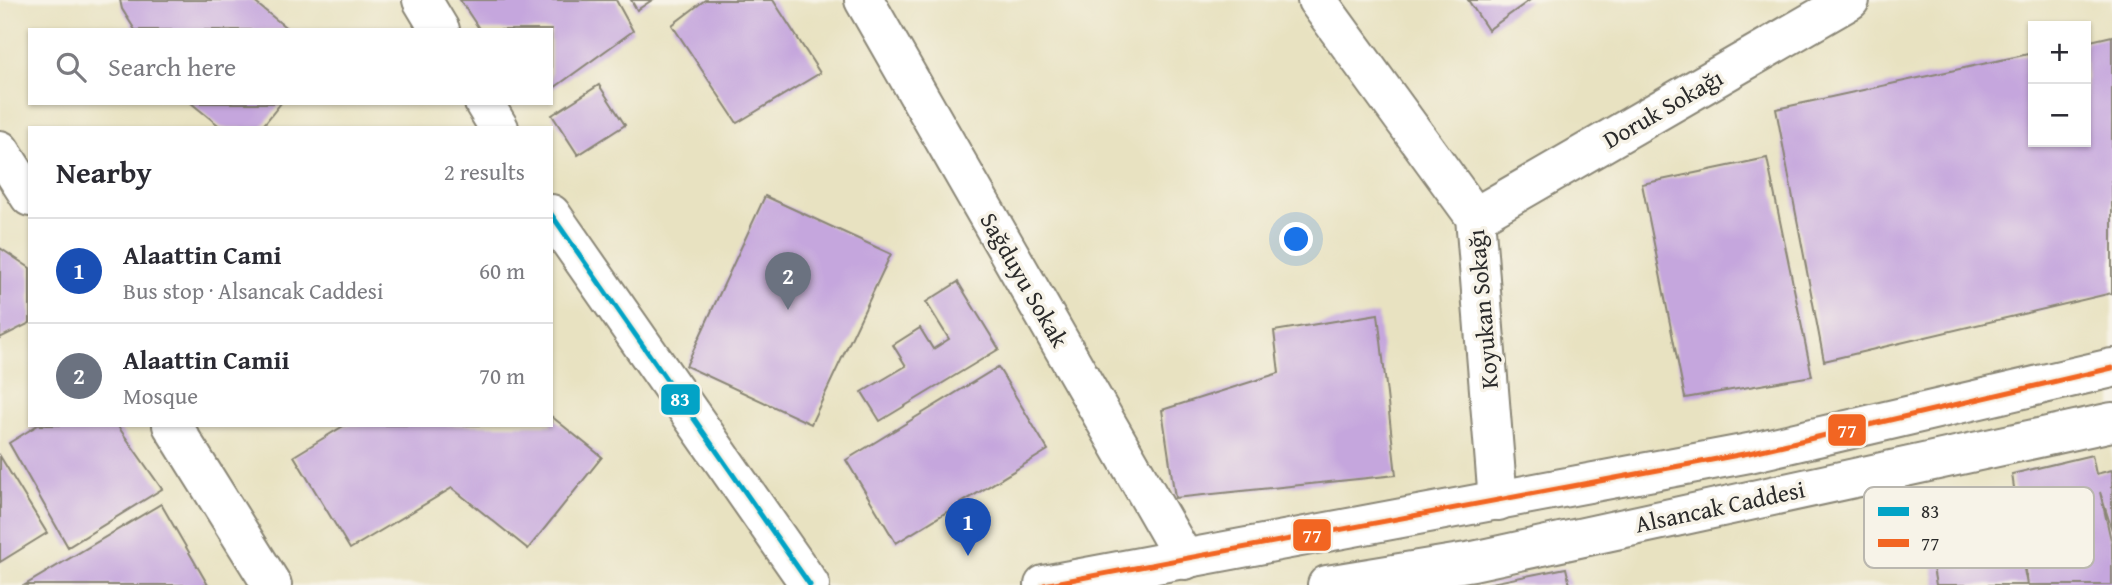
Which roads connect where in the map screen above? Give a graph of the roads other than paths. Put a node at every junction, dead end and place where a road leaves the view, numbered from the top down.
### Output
1 (422, 0) edge
2 (864, 0) edge
3 (1317, 0) edge
4 (1850, 0) edge
5 (439, 28) edge
6 (485, 105) edge
7 (498, 126) edge
8 (0, 150) edge
9 (28, 194) edge
10 (553, 217) edge
11 (1475, 217) junction
12 (2112, 368) edge
13 (2112, 422) edge
14 (173, 427) edge
15 (1498, 501) junction
16 (1185, 560) junction
17 (272, 585) edge
18 (810, 585) edge
19 (1044, 585) edge
20 (1327, 585) edge

1 - 5 street
2 - 16 street, Sağduyu Sokak
3 - 11 street, Koyukan Sokağı
4 - 11 street, Doruk Sokağı
6 - 7 street
8 - 9 street
10 - 18 street
11 - 15 street, Koyukan Sokağı
12 - 15 street, Alsancak Caddesi
13 - 20 street, Alsancak Caddesi
14 - 17 street
15 - 16 street, Alsancak Caddesi
16 - 19 street, Alsancak Caddesi

